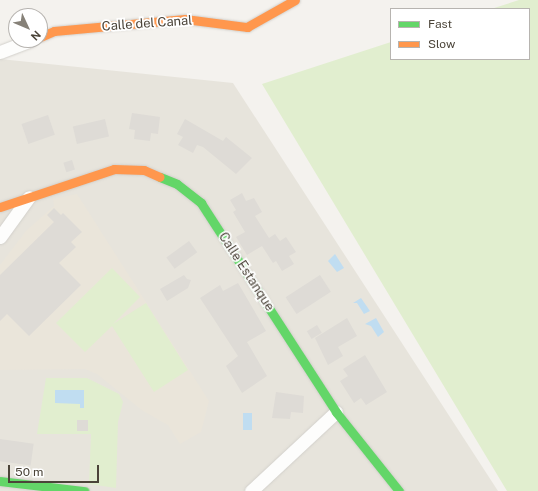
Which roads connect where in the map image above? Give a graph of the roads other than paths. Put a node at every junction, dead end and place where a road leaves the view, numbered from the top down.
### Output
1 (296, 0) edge
2 (48, 33) edge
3 (10, 48) edge
4 (0, 52) edge
5 (30, 197) junction
6 (0, 207) edge
7 (0, 237) edge
8 (336, 412) junction
9 (0, 481) edge
10 (84, 491) edge
11 (251, 491) edge
12 (399, 491) edge

1 - 2 street, Calle del Canal
3 - 4 street
5 - 6 street, Calle Estanque
5 - 7 street
5 - 8 street, Calle Estanque
8 - 11 street
8 - 12 street, Calle Estanque
9 - 10 street

